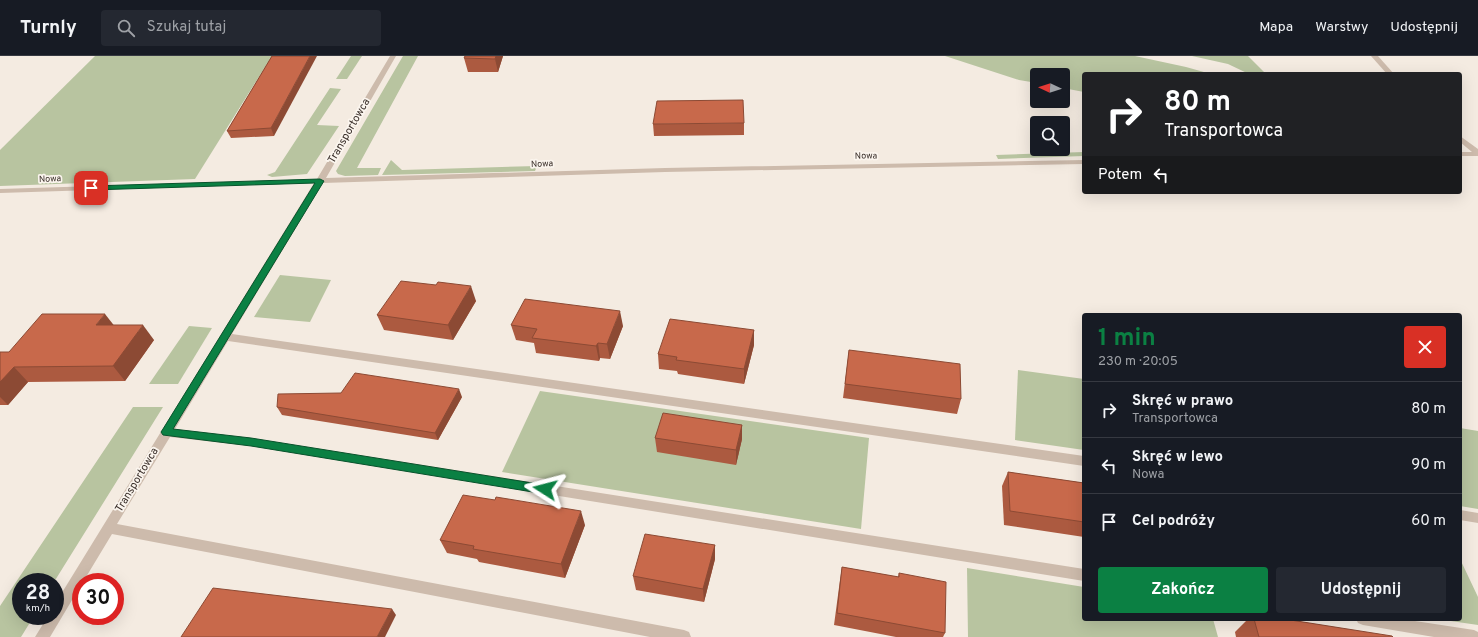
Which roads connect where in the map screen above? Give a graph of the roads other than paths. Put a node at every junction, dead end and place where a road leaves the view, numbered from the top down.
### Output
1 (393, 56) edge
2 (1374, 56) edge
3 (1389, 72) edge
4 (1462, 140) edge
5 (1462, 154) edge
6 (1478, 154) edge
7 (1082, 162) edge
8 (320, 181) junction
9 (0, 191) edge
10 (225, 337) junction
11 (166, 432) junction
12 (1082, 461) edge
13 (1462, 515) edge
14 (1478, 518) edge
15 (108, 528) junction
16 (1082, 575) edge
17 (64, 601) edge
18 (1376, 621) edge
19 (49, 625) edge
20 (1474, 636) edge
21 (42, 637) edge
22 (684, 637) edge

1 - 8 street, Transportowca
2 - 3 street
4 - 6 street
5 - 6 street
7 - 8 street, Nowa
8 - 9 street, Nowa
8 - 10 street, Transportowca
10 - 11 street, Transportowca
10 - 12 street
11 - 15 street, Transportowca
11 - 16 street
13 - 14 street
15 - 17 street, Transportowca
15 - 22 street
18 - 20 street
19 - 21 street, Transportowca

